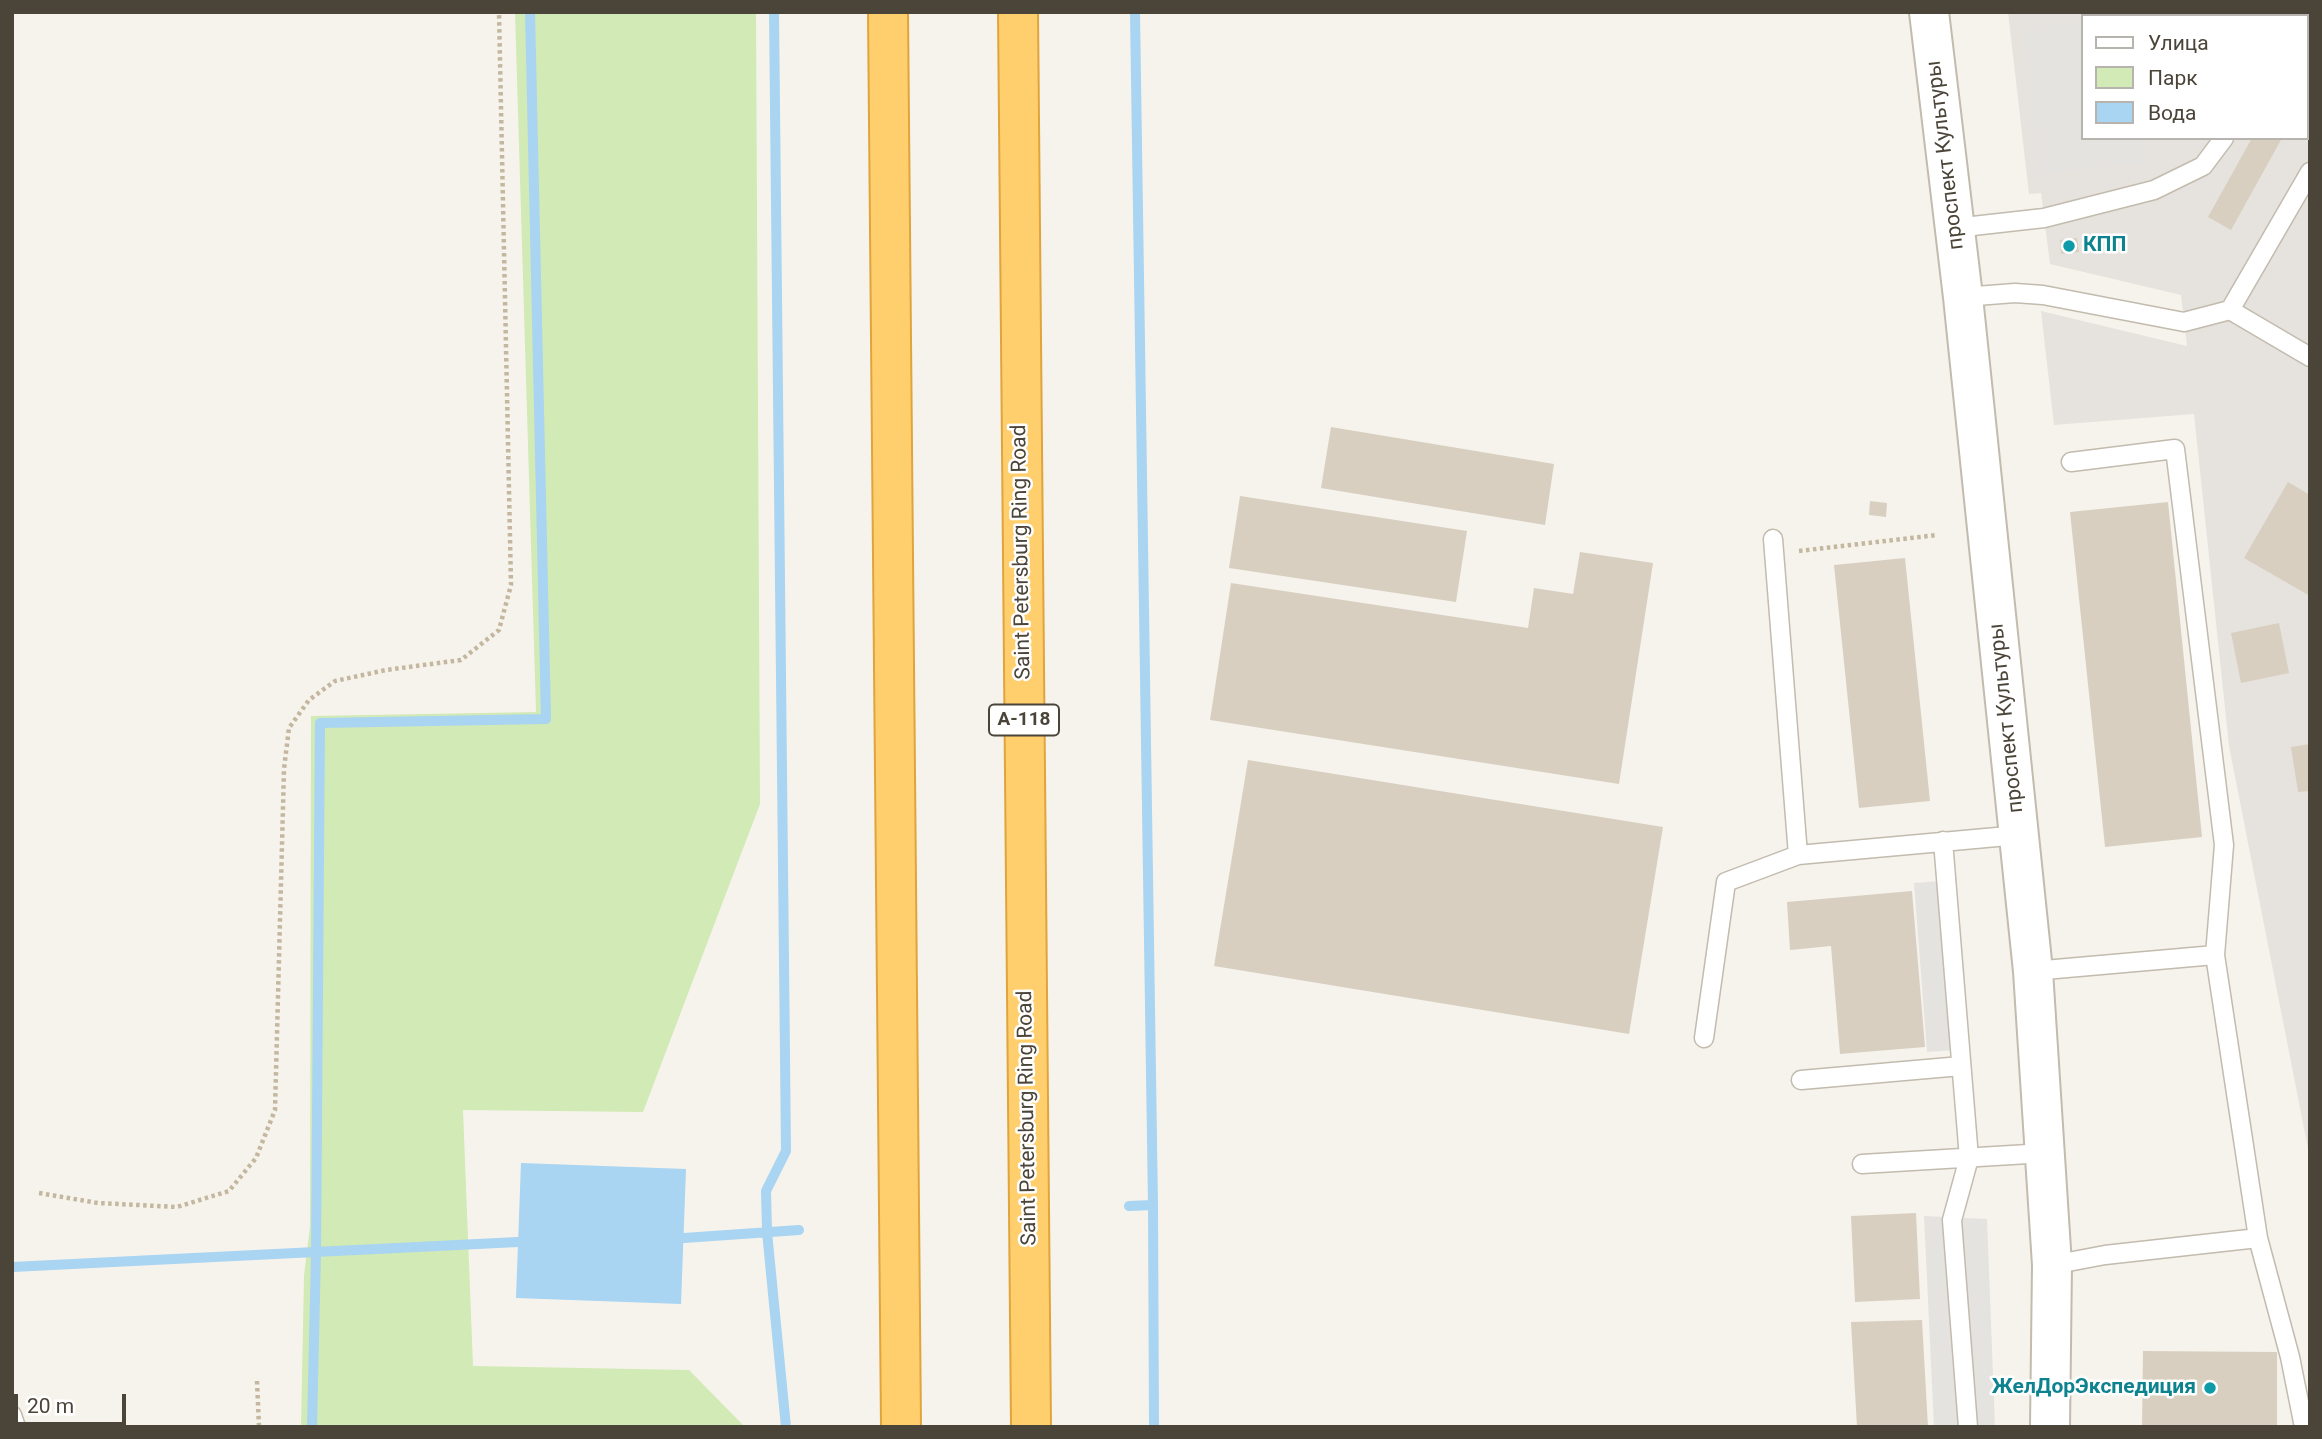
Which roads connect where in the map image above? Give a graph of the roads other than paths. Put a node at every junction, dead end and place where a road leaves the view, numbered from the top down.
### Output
1 (888, 12) edge
2 (1017, 12) edge
3 (1929, 12) edge
4 (2222, 140) edge
5 (2310, 172) edge
6 (1955, 228) junction
7 (1963, 297) junction
8 (2230, 310) junction
9 (2310, 357) edge
10 (2071, 462) dead end
11 (1773, 546) road end
12 (2019, 835) junction
13 (1943, 841) junction
14 (1798, 855) junction
15 (2215, 955) junction
16 (2033, 971) junction
17 (1704, 1038) dead end
18 (1961, 1066) junction
19 (1801, 1080) dead end
20 (2045, 1153) junction
21 (1969, 1158) junction
22 (1863, 1164) dead end
23 (2258, 1238) junction
24 (2052, 1265) junction
25 (12, 1416) edge
26 (16, 1427) edge
27 (901, 1427) edge
28 (1031, 1427) edge
29 (1968, 1427) edge
30 (2050, 1427) edge
31 (2304, 1427) edge

1 - 27 highway
2 - 28 highway, Saint Petersburg Ring Road / А-118
3 - 6 street, проспект Культуры
4 - 6 lane
5 - 8 lane
6 - 7 street, проспект Культуры
7 - 8 lane
7 - 12 street, проспект Культуры
8 - 9 lane
10 - 15 lane
11 - 14 lane
12 - 13 lane
12 - 16 street, проспект Культуры
13 - 14 lane
13 - 18 lane
14 - 17 lane
15 - 16 lane
15 - 23 lane
16 - 20 street, проспект Культуры
18 - 19 lane
18 - 21 lane
20 - 21 lane
20 - 24 street, проспект Культуры
21 - 22 lane
21 - 29 lane
23 - 24 lane
23 - 31 lane
24 - 30 street, проспект Культуры
25 - 26 lane

